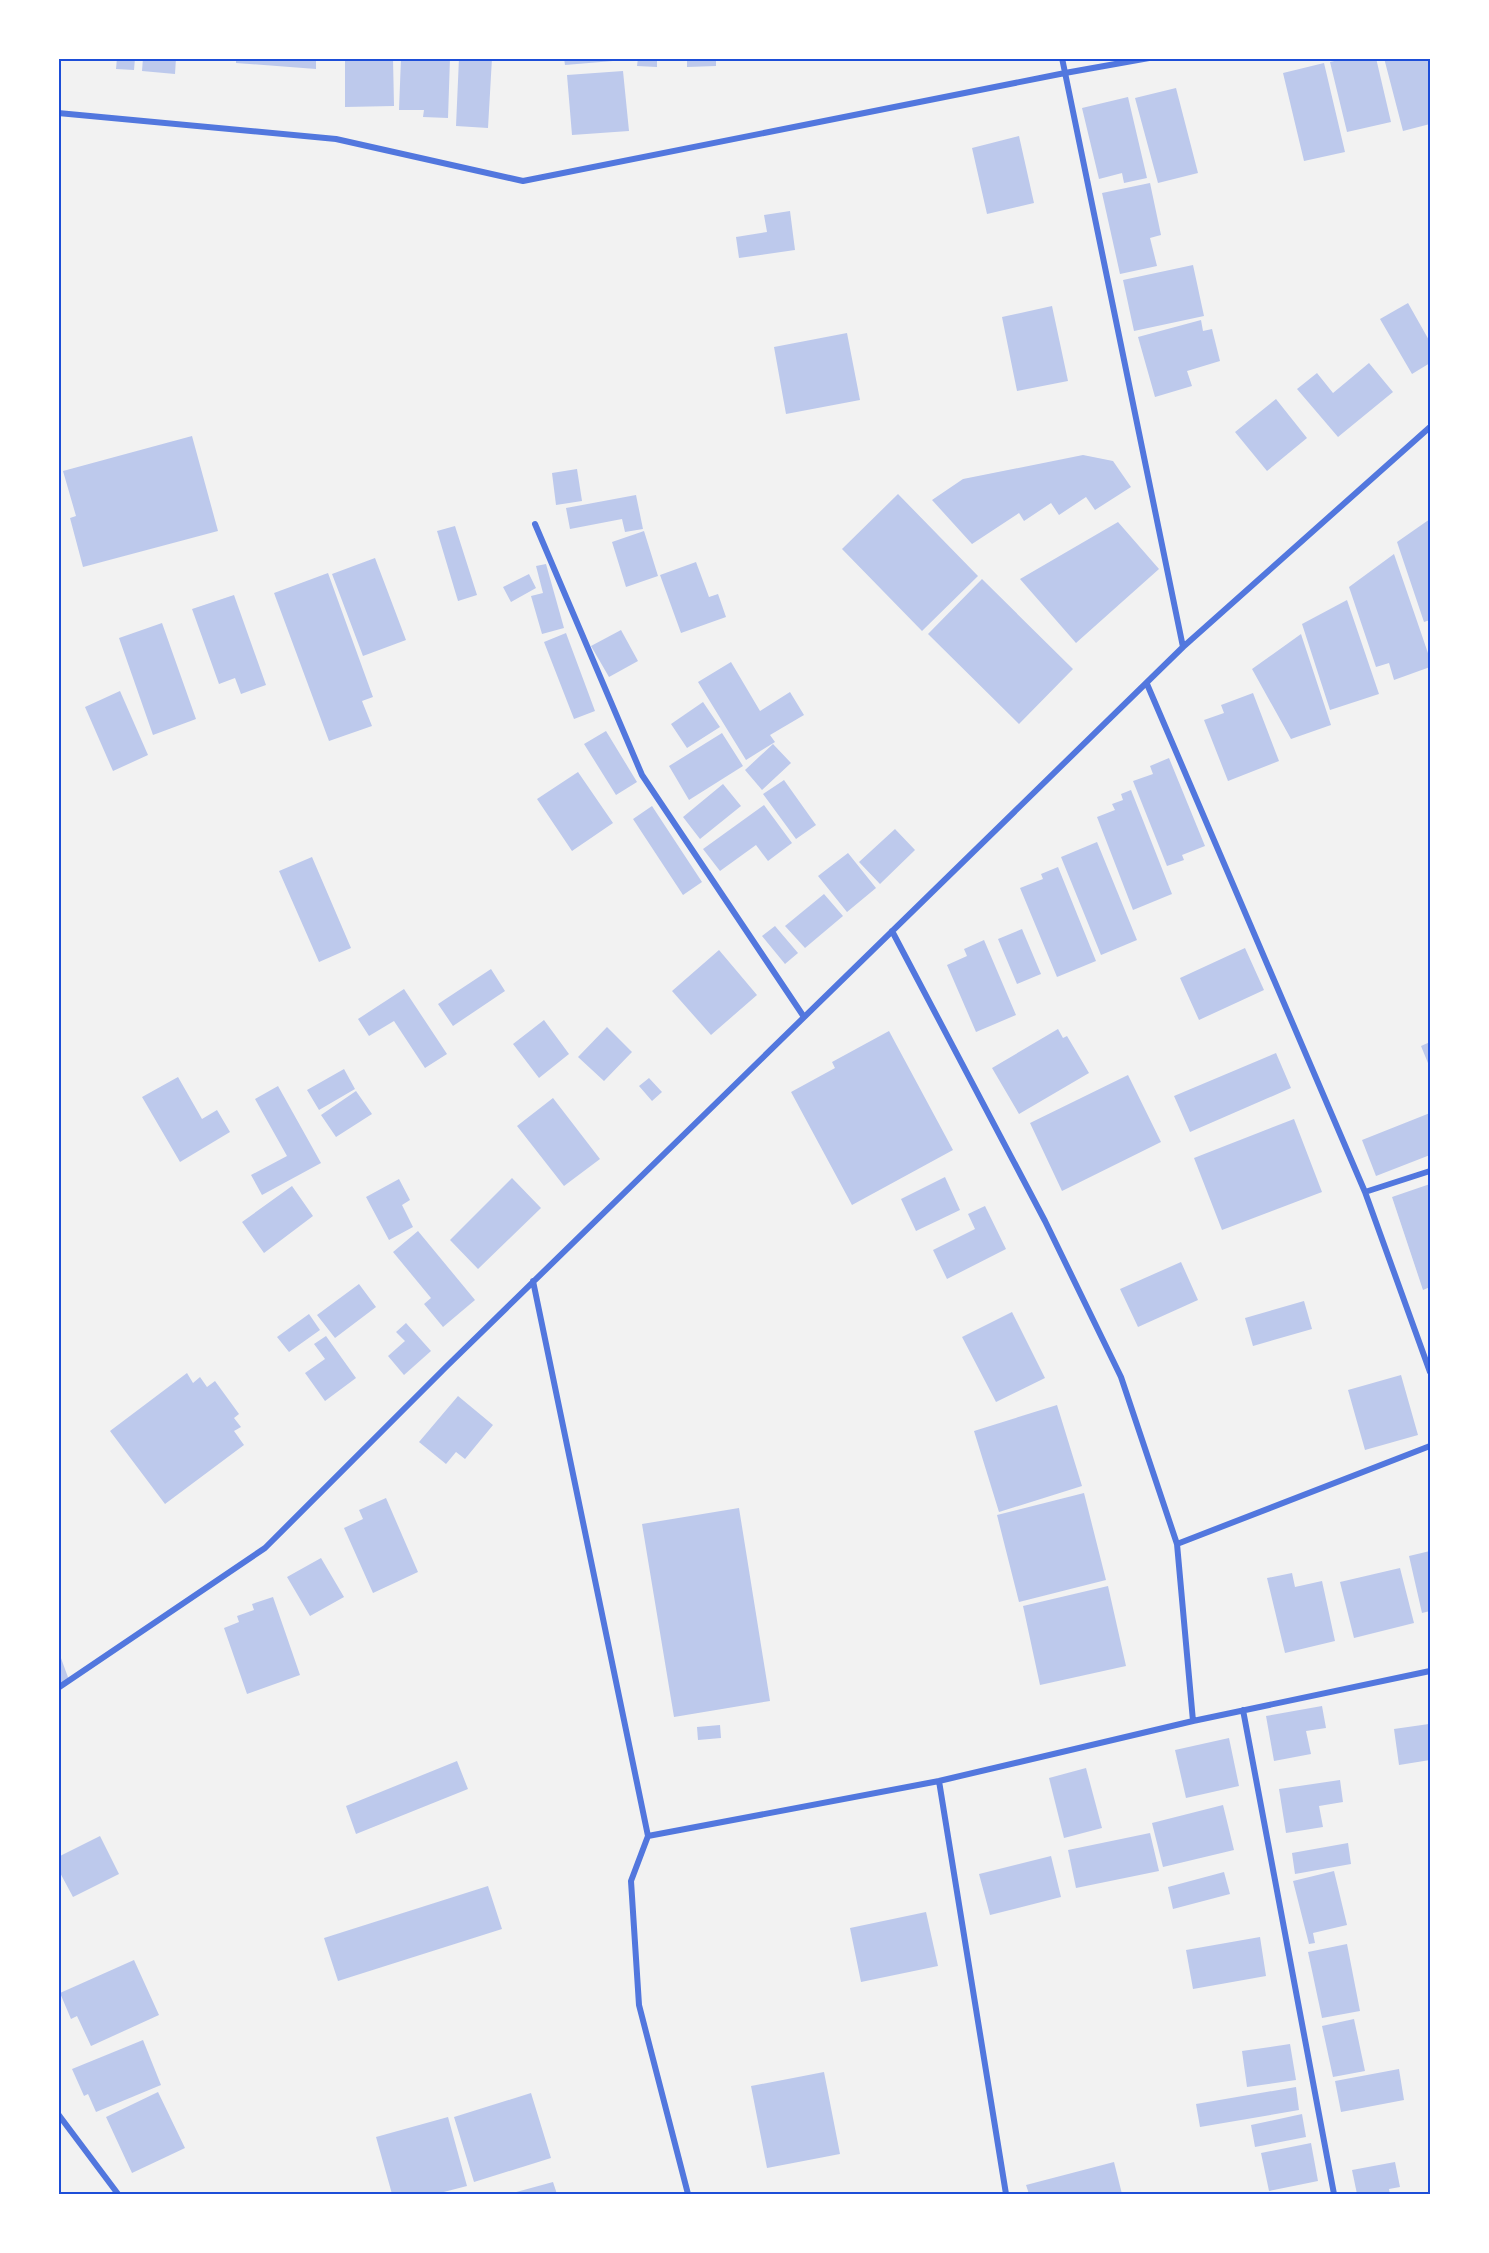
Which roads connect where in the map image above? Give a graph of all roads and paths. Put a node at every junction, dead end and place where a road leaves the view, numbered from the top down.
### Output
1 (1062, 58) edge
2 (1149, 58) edge
3 (1065, 73) junction
4 (58, 113) edge
5 (1431, 427) edge
6 (535, 524) dead end
7 (1183, 648) junction
8 (1147, 684) junction
9 (892, 931) junction
10 (804, 1017) junction
11 (1431, 1171) edge
12 (1365, 1192) junction
13 (533, 1281) junction
14 (1431, 1372) edge
15 (1431, 1446) edge
16 (1177, 1544) junction
17 (1431, 1671) edge
18 (58, 1688) edge
19 (1243, 1710) junction
20 (1193, 1721) junction
21 (939, 1781) junction
22 (648, 1836) junction
23 (58, 2114) edge
24 (118, 2194) edge
25 (688, 2194) edge
26 (1006, 2194) edge
27 (1334, 2194) edge

1 - 3 street
2 - 3 street
3 - 4 street
3 - 7 street
5 - 7 street
6 - 10 street
7 - 8 street
8 - 9 street
8 - 12 street
9 - 10 street
9 - 16 street
10 - 13 street
11 - 12 street
12 - 14 street
13 - 18 street
13 - 22 street
15 - 16 street
16 - 20 street
17 - 19 street
19 - 20 street
19 - 27 street
20 - 21 street
21 - 22 street
21 - 26 street
22 - 25 street
23 - 24 street

